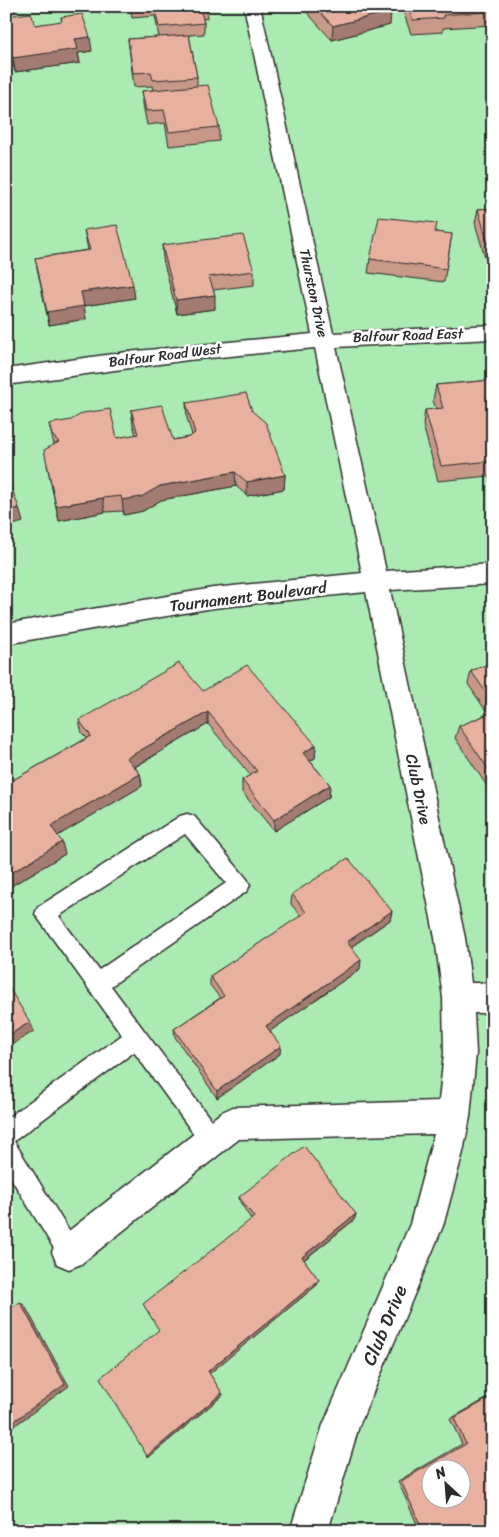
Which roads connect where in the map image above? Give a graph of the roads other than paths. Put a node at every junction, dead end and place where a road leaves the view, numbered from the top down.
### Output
1 (252, 6) edge
2 (493, 332) edge
3 (324, 339) junction
4 (6, 377) edge
5 (493, 574) edge
6 (376, 581) junction
7 (6, 634) edge
8 (97, 984) junction
9 (458, 998) junction
10 (493, 998) edge
11 (136, 1038) junction
12 (454, 1117) junction
13 (6, 1133) edge
14 (212, 1140) junction
15 (6, 1149) edge
16 (69, 1252) joint
17 (309, 1531) edge

1 - 3 street, Thurston Drive
2 - 3 street, Balfour Road East
3 - 4 street, Balfour Road West
3 - 6 street, Thurston Drive
5 - 6 street, Tournament Boulevard
6 - 7 street, Tournament Boulevard
6 - 9 street, Club Drive
8 - 8 lane
8 - 11 lane
9 - 10 street
9 - 12 street, Club Drive
11 - 13 lane
11 - 14 lane
12 - 14 street
12 - 17 street, Club Drive
14 - 16 street
15 - 16 lane

